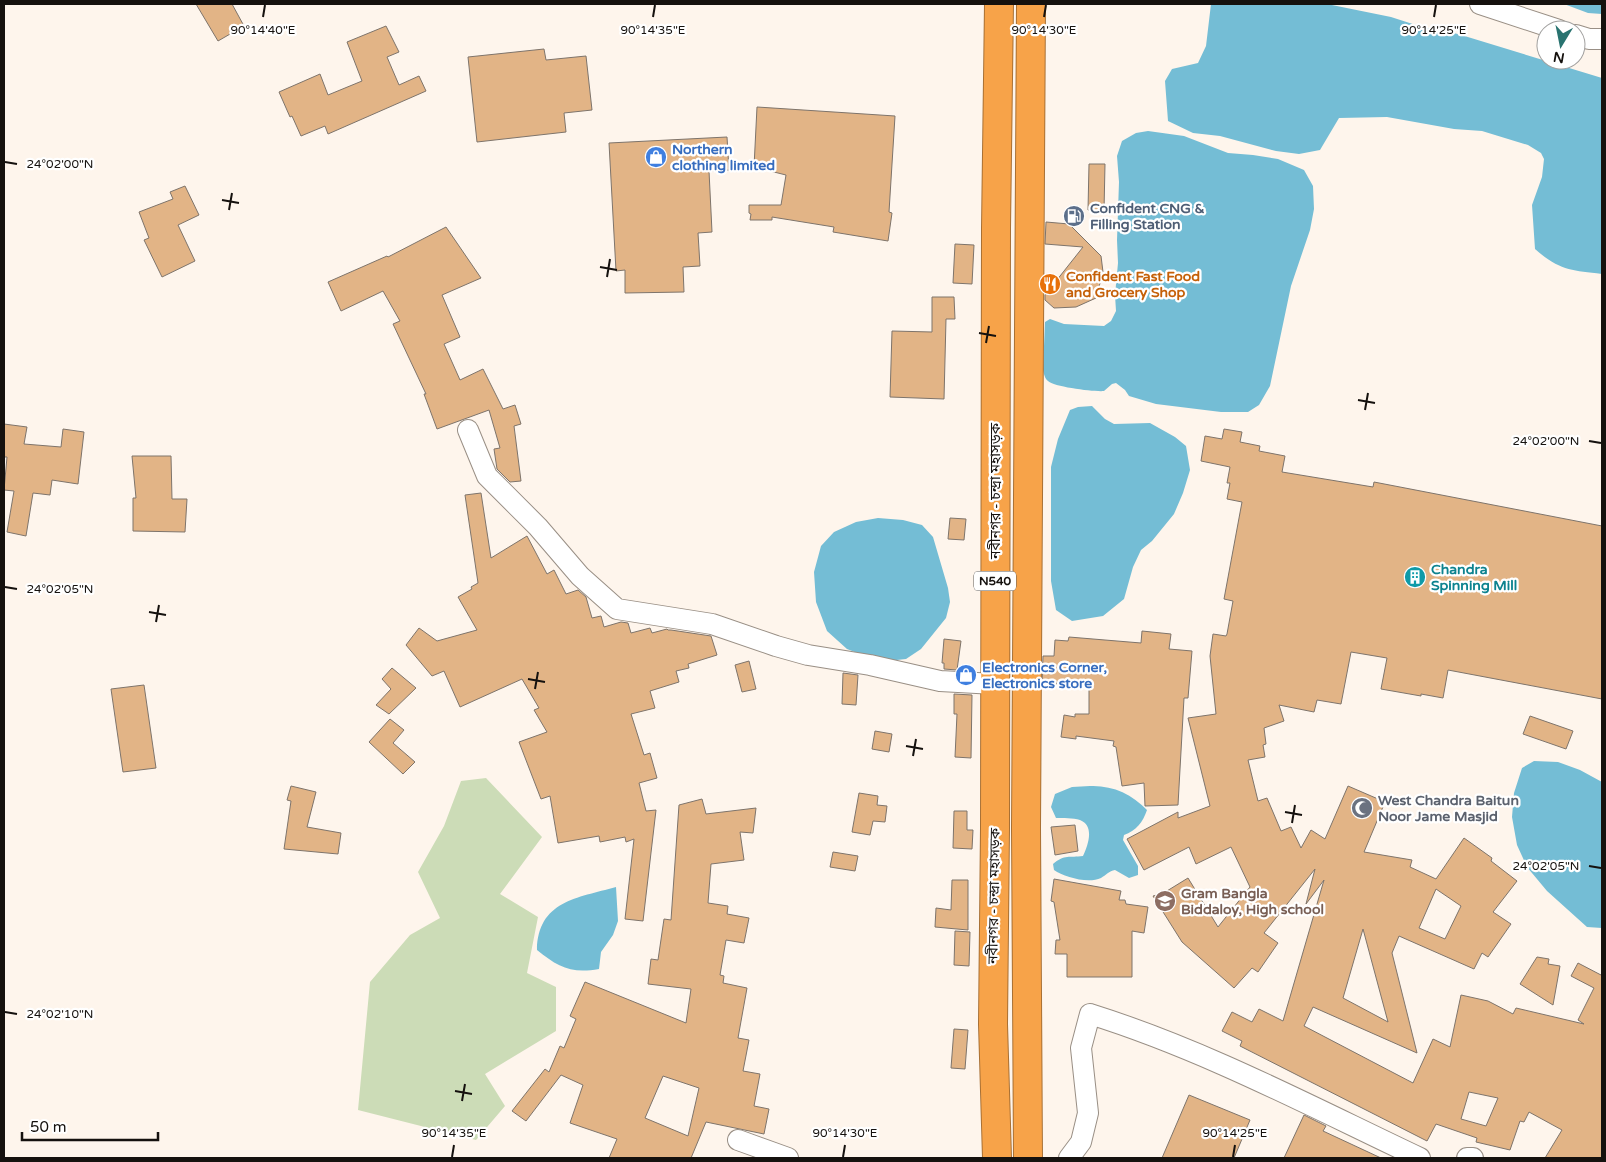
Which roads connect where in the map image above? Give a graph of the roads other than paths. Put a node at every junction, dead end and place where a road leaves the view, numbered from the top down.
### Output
1 (998, 4) edge
2 (1031, 4) edge
3 (1480, 4) edge
4 (1536, 22) edge
5 (1586, 38) edge
6 (1602, 39) edge
7 (468, 430) dead end
8 (995, 684) junction
9 (738, 1140) dead end
10 (788, 1158) edge
11 (997, 1158) edge
12 (1028, 1158) edge
13 (1070, 1158) edge
14 (1420, 1158) edge
15 (1467, 1158) edge
16 (1473, 1158) edge

1 - 8 highway, নবীনগর - চন্দ্রা মহাসড়ক / N540
2 - 12 highway, N540
3 - 4 street
5 - 6 street
7 - 8 street
8 - 11 highway, নবীনগর - চন্দ্রা মহাসড়ক / N540
9 - 10 street
13 - 14 street
15 - 16 street

